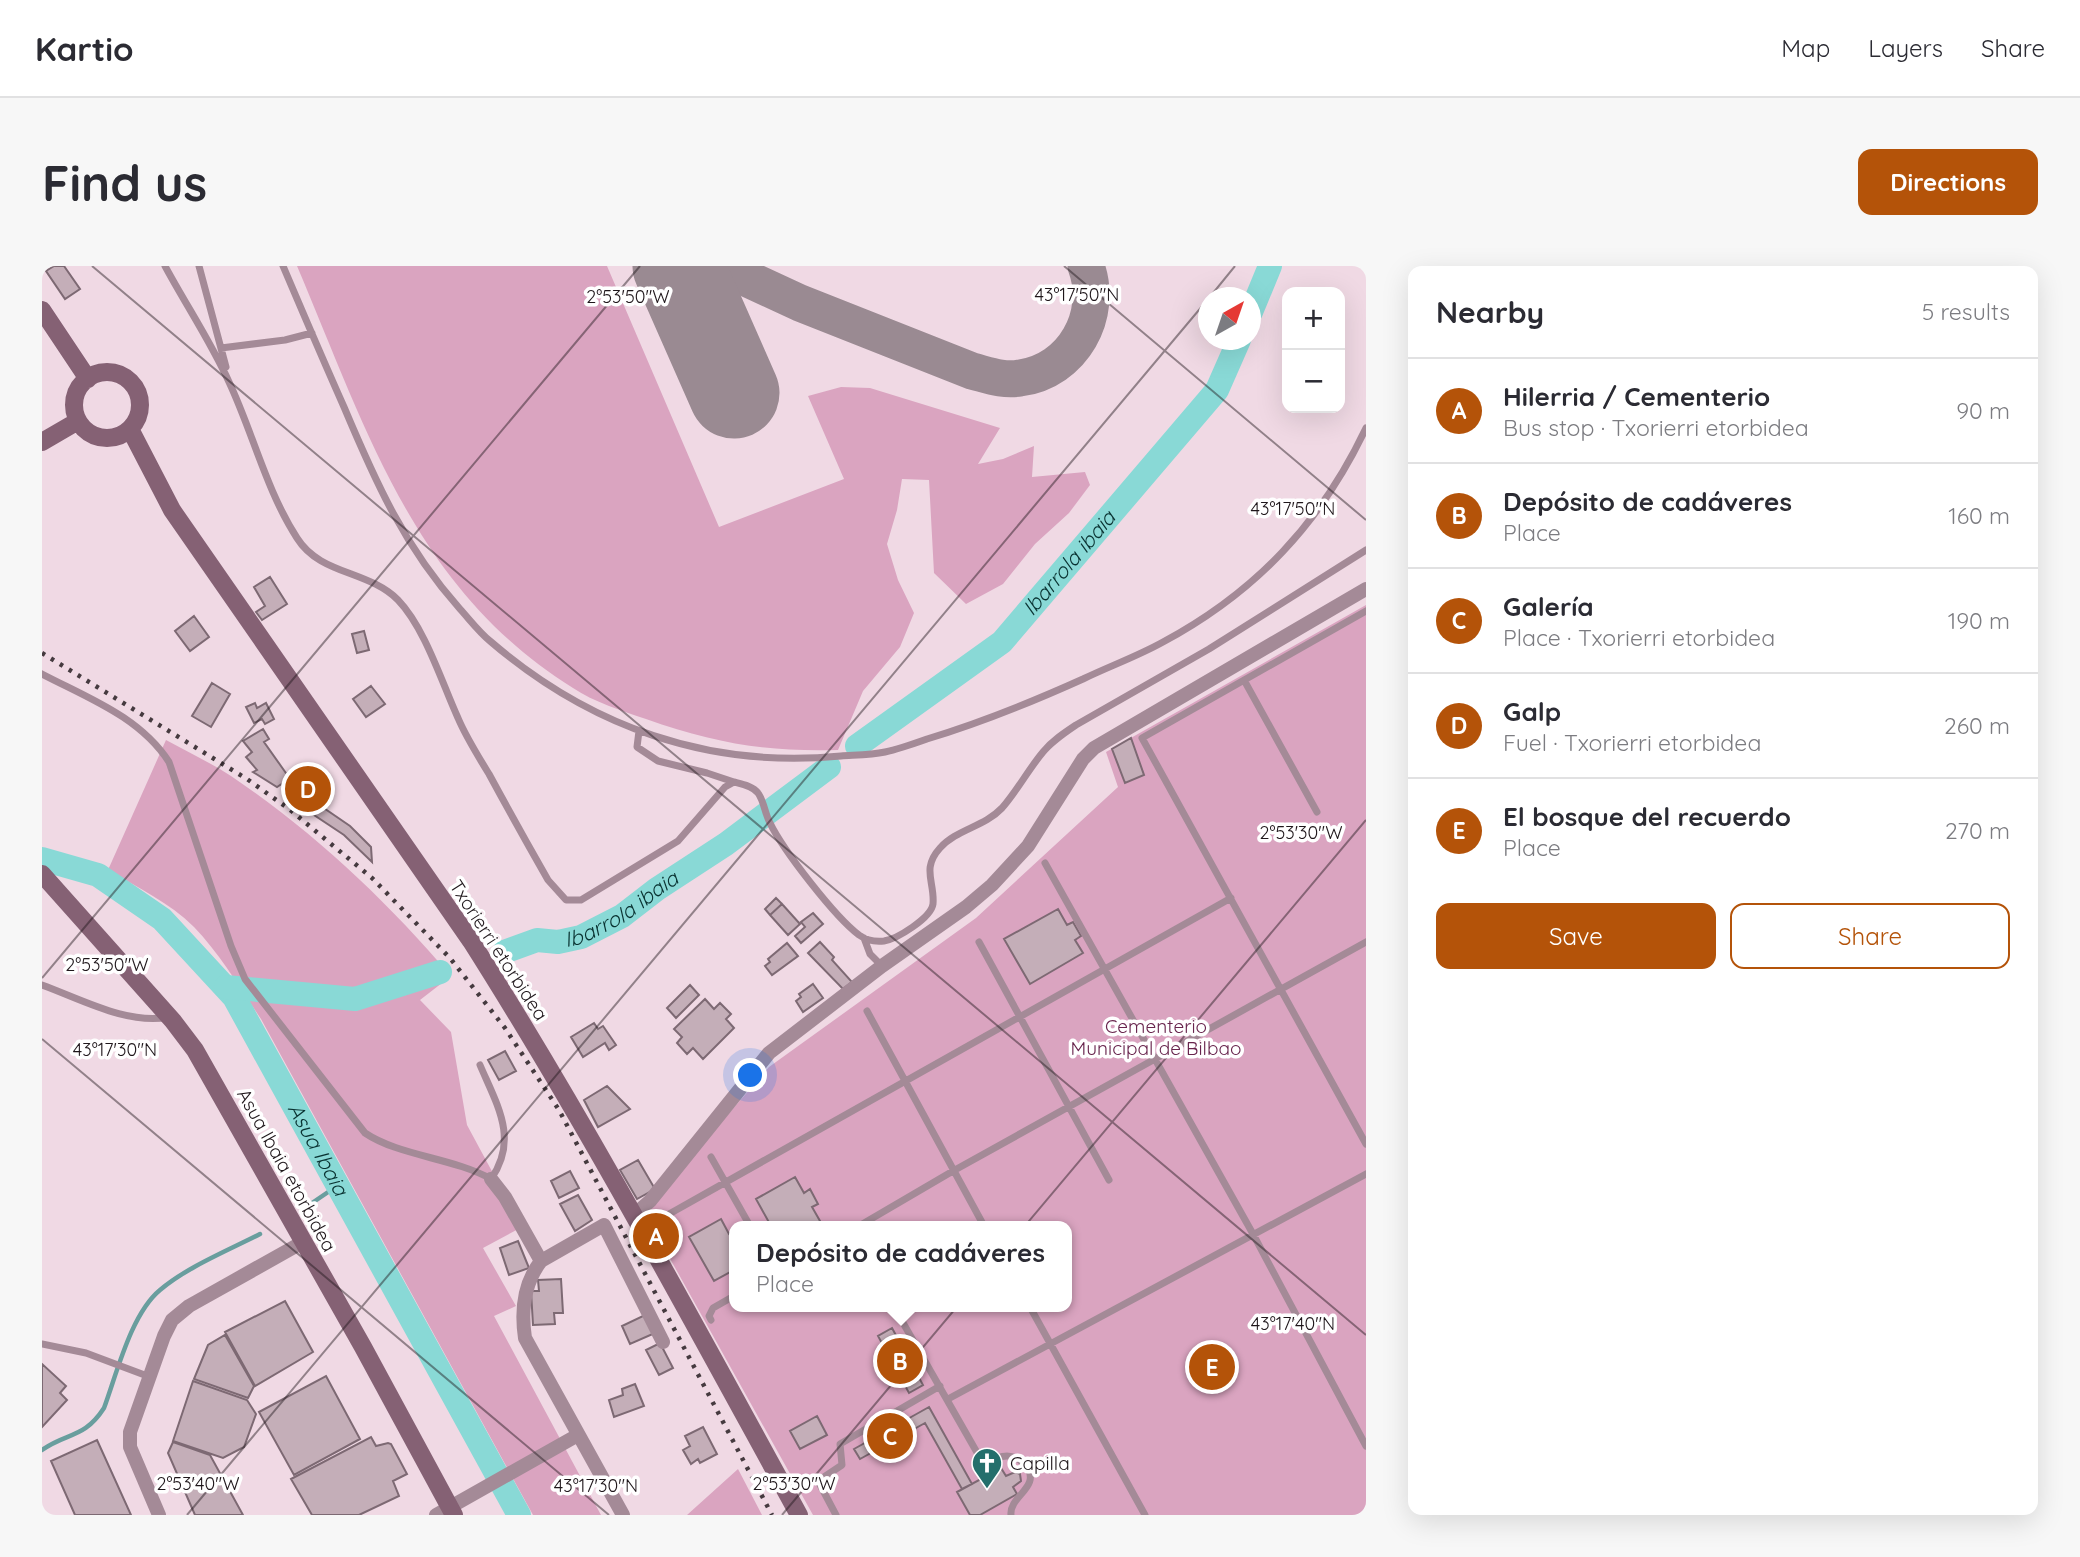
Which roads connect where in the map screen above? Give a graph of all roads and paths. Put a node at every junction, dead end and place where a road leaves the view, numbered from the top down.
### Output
1 (165, 266) edge
2 (199, 266) edge
3 (283, 266) edge
4 (42, 310) edge
5 (312, 333) junction
6 (221, 348) junction
7 (88, 379) junction
8 (231, 385) junction
9 (78, 421) junction
10 (1366, 428) edge
11 (130, 429) junction
12 (42, 442) edge
13 (1366, 550) edge
14 (1366, 589) edge
15 (1366, 611) edge
16 (42, 674) edge
17 (1244, 680) junction
18 (639, 730) junction
19 (734, 782) junction
20 (1317, 812) dead end
21 (1045, 863) dead end
22 (42, 874) edge
23 (1231, 898) junction
24 (864, 938) junction
25 (979, 942) dead end
26 (1366, 942) edge
27 (882, 966) junction
28 (1106, 968) junction
29 (42, 985) edge
30 (1282, 990) junction
31 (867, 1011) dead end
32 (1020, 1016) junction
33 (170, 1017) junction
34 (1156, 1059) junction
35 (480, 1065) dead end
36 (905, 1080) junction
37 (1069, 1107) junction
38 (1366, 1144) edge
39 (711, 1157) dead end
40 (953, 1171) junction
41 (1366, 1174) edge
42 (491, 1179) junction
43 (1109, 1180) dead end
44 (726, 1182) junction
45 (634, 1215) junction
46 (662, 1218) dead end
47 (747, 1221) edge
48 (868, 1221) edge
49 (981, 1221) edge
50 (1253, 1234) junction
51 (303, 1242) junction
52 (541, 1261) junction
53 (729, 1299) edge
54 (897, 1312) edge
55 (1033, 1312) edge
56 (711, 1320) dead end
57 (663, 1342) dead end
58 (42, 1344) edge
59 (1051, 1344) junction
60 (150, 1377) junction
61 (940, 1386) junction
62 (948, 1399) junction
63 (578, 1435) junction
64 (1366, 1446) edge
65 (447, 1512) edge
66 (159, 1515) edge
67 (623, 1515) edge
68 (799, 1515) edge
69 (836, 1515) edge
70 (1011, 1515) edge
71 (1145, 1515) edge

1 - 8 lane
2 - 6 lane
3 - 5 lane
4 - 7 street
5 - 6 lane
5 - 18 lane
6 - 8 lane
7 - 9 street
7 - 11 street
8 - 19 lane
9 - 11 street
9 - 12 street
10 - 18 lane
11 - 45 street, Txorierri etorbidea
13 - 24 lane
14 - 27 street
15 - 17 lane
16 - 42 lane
17 - 20 lane
17 - 23 lane
18 - 19 lane
19 - 24 lane
21 - 28 lane
22 - 33 street, Asua Ibaia etorbidea
23 - 28 lane
23 - 30 lane
24 - 27 lane
25 - 32 lane
26 - 30 lane
27 - 45 street
28 - 32 lane
28 - 34 lane
29 - 33 lane
30 - 34 lane
30 - 38 lane
31 - 36 lane
32 - 36 lane
32 - 37 lane
33 - 51 street, Asua Ibaia etorbidea
34 - 37 lane
34 - 50 lane
35 - 42 lane
36 - 40 lane
36 - 44 lane
37 - 40 lane
37 - 43 lane
39 - 44 lane
40 - 48 lane
40 - 49 lane
41 - 50 lane
42 - 52 street
44 - 46 lane
44 - 47 lane
45 - 68 street, Txorierri etorbidea
50 - 59 lane
50 - 64 lane
51 - 60 street
51 - 65 street, Asua Ibaia etorbidea
52 - 57 street
52 - 63 street
53 - 56 lane
54 - 61 lane
55 - 59 lane
58 - 60 lane
59 - 62 lane
59 - 71 lane
60 - 66 street
61 - 62 lane
61 - 69 lane
62 - 70 lane
63 - 65 street
63 - 67 street

